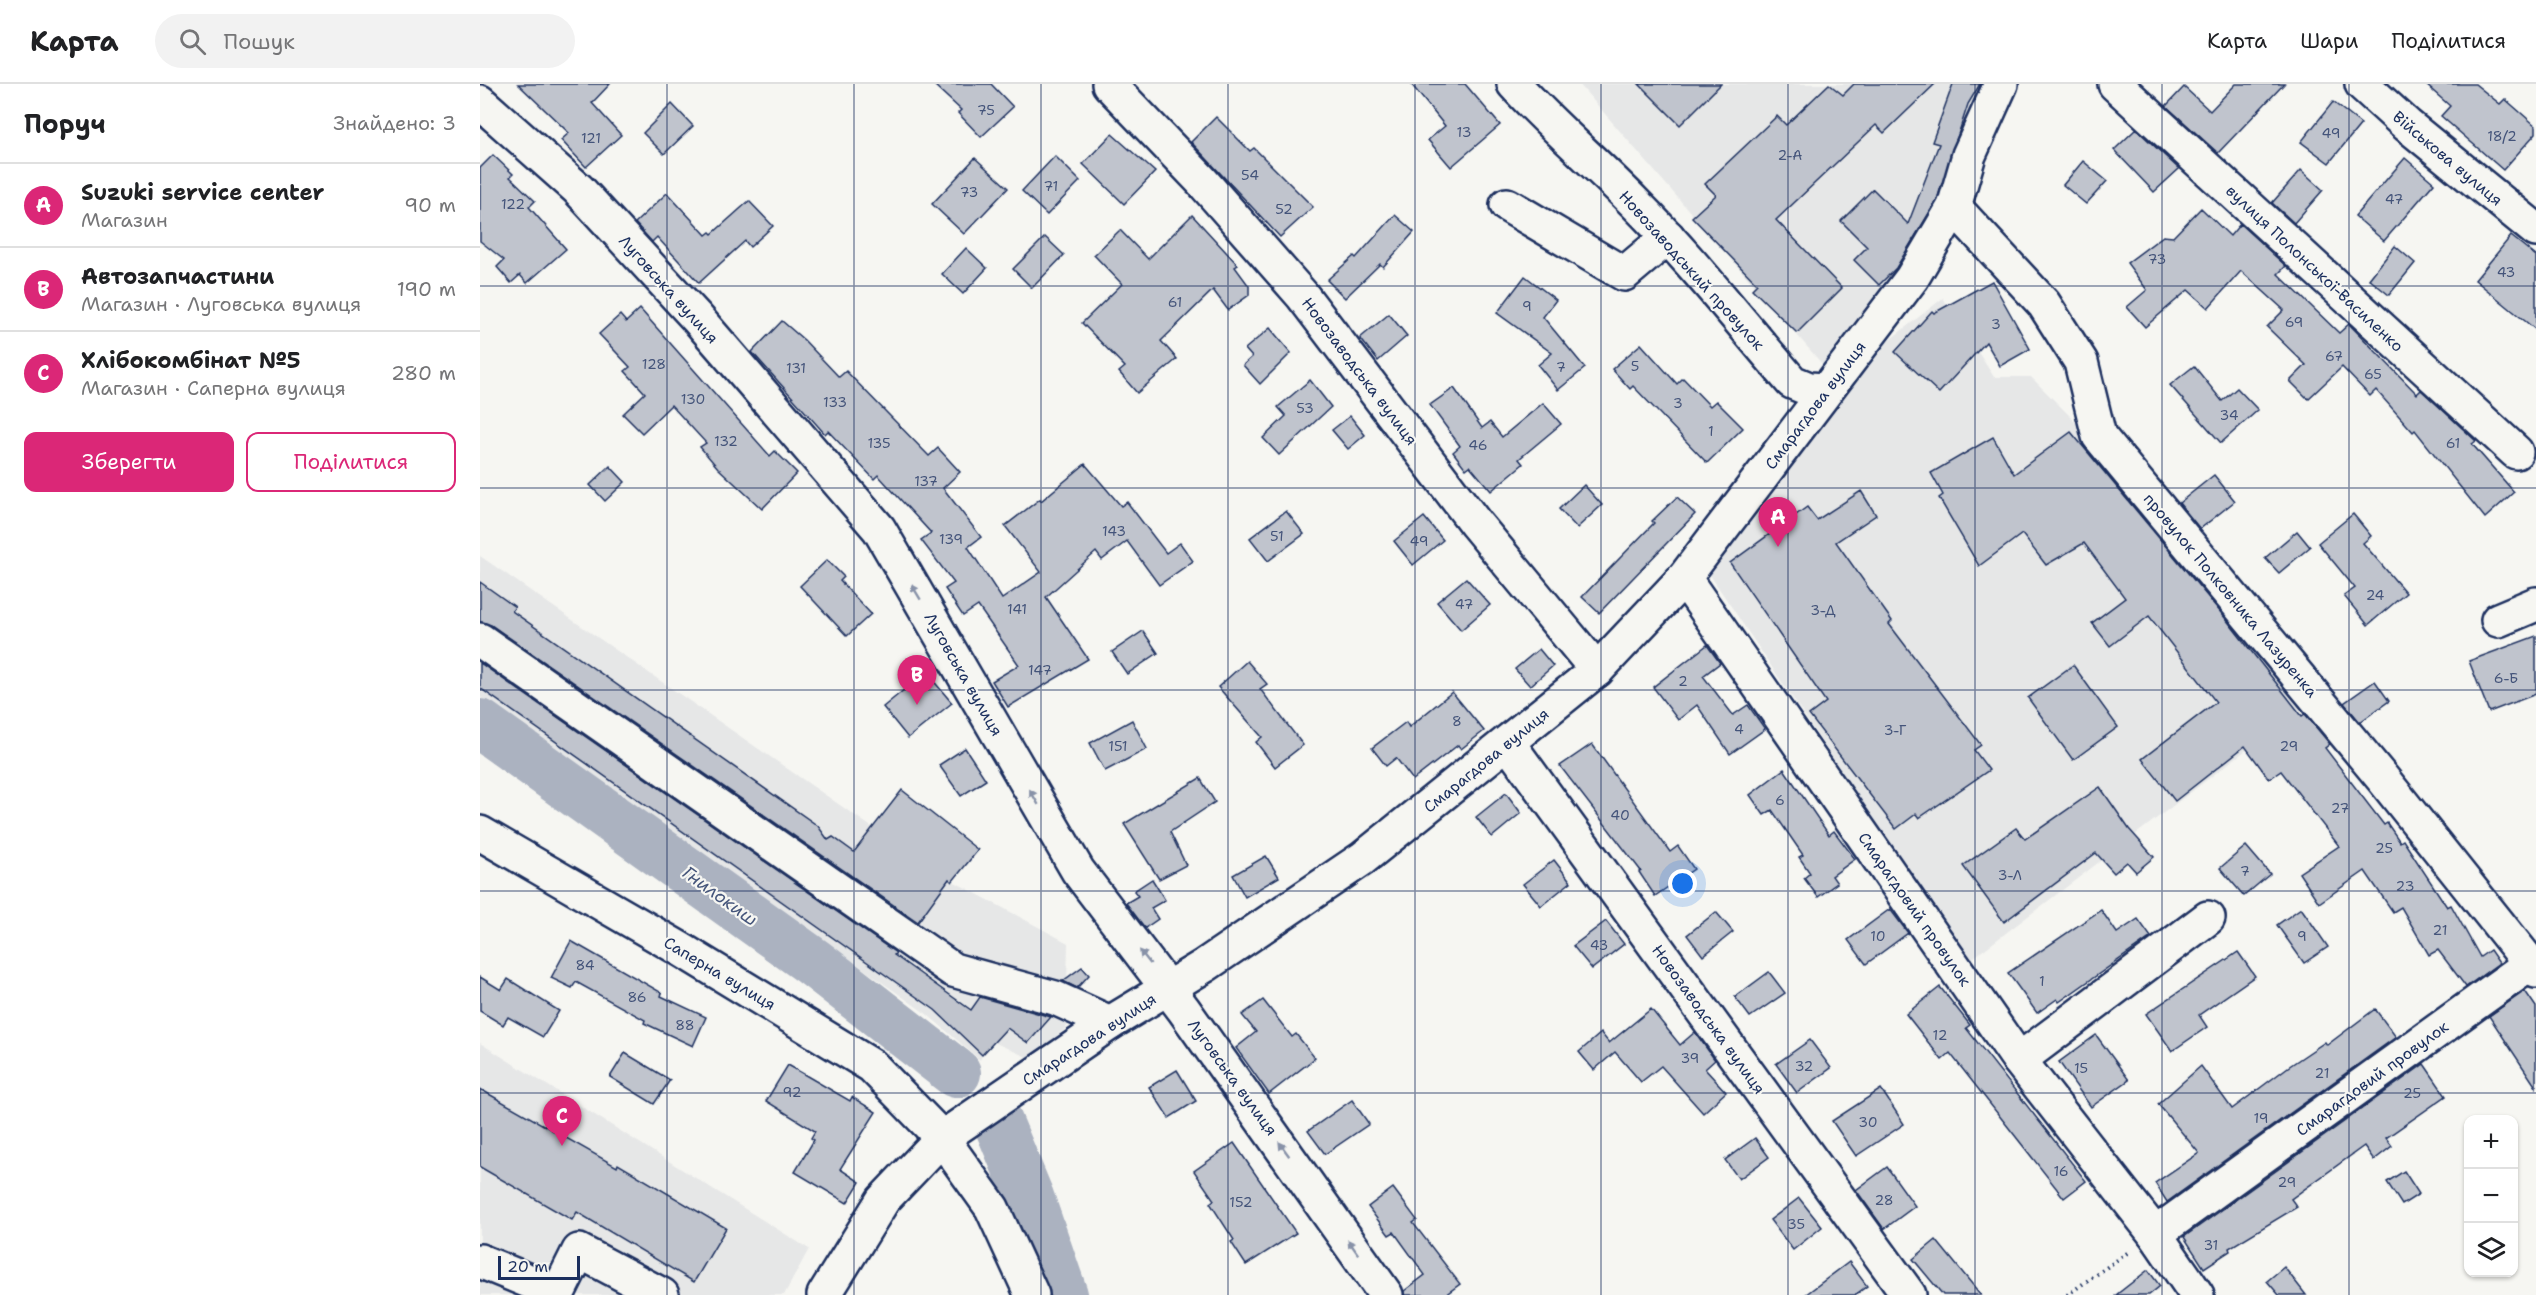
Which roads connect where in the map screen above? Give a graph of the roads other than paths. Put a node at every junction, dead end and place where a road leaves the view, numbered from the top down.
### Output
1 (1109, 84) edge
2 (1514, 84) edge
3 (2001, 84) edge
4 (2115, 84) edge
5 (2362, 84) edge
6 (480, 102) edge
7 (1507, 205) dead end
8 (1954, 207) junction
9 (2536, 230) edge
10 (1668, 237) junction
11 (1826, 390) junction
12 (2516, 452) dead end
13 (1684, 578) junction
14 (2536, 604) edge
15 (2498, 620) dead end
16 (480, 640) edge
17 (1597, 670) junction
18 (1508, 743) junction
19 (480, 833) edge
20 (2208, 918) dead end
21 (2533, 967) edge
22 (1168, 987) junction
23 (1110, 1023) junction
24 (2019, 1060) junction
25 (942, 1138) junction
26 (2155, 1234) junction
27 (480, 1261) edge
28 (662, 1295) edge
29 (825, 1295) edge
30 (1032, 1295) edge
31 (1386, 1295) edge
32 (1909, 1295) edge
33 (2197, 1295) edge

1 - 17 street, Новозаводська вулиця
2 - 10 street, Новозаводський провулок
3 - 8 street, Смарагдова вулиця
4 - 12 street, вулиця Полонської-Василенко
5 - 9 street, Військова вулиця
22 -> 6 street, Луговська вулиця
7 - 10 street
8 - 11 street, Смарагдова вулиця
8 - 21 street, провулок Полковника Лазуренка
10 - 11 street, Новозаводський провулок
11 - 13 street, Смарагдова вулиця
13 - 17 street, Смарагдова вулиця
13 - 24 street, Смарагдовий провулок
14 - 15 street
16 - 23 street
17 - 18 street, Смарагдова вулиця
18 - 22 street, Смарагдова вулиця
18 - 32 street, Новозаводська вулиця
19 - 25 street, Саперна вулиця
20 - 24 street
21 - 26 street, Смарагдовий провулок
22 - 23 street, Смарагдова вулиця
31 -> 22 street, Луговська вулиця
23 - 25 street, Смарагдова вулиця
24 - 26 street, Смарагдовий провулок
25 - 29 street, Смарагдова вулиця
25 - 30 street, Саперна вулиця
26 - 33 street, Смарагдовий провулок
27 - 28 street

